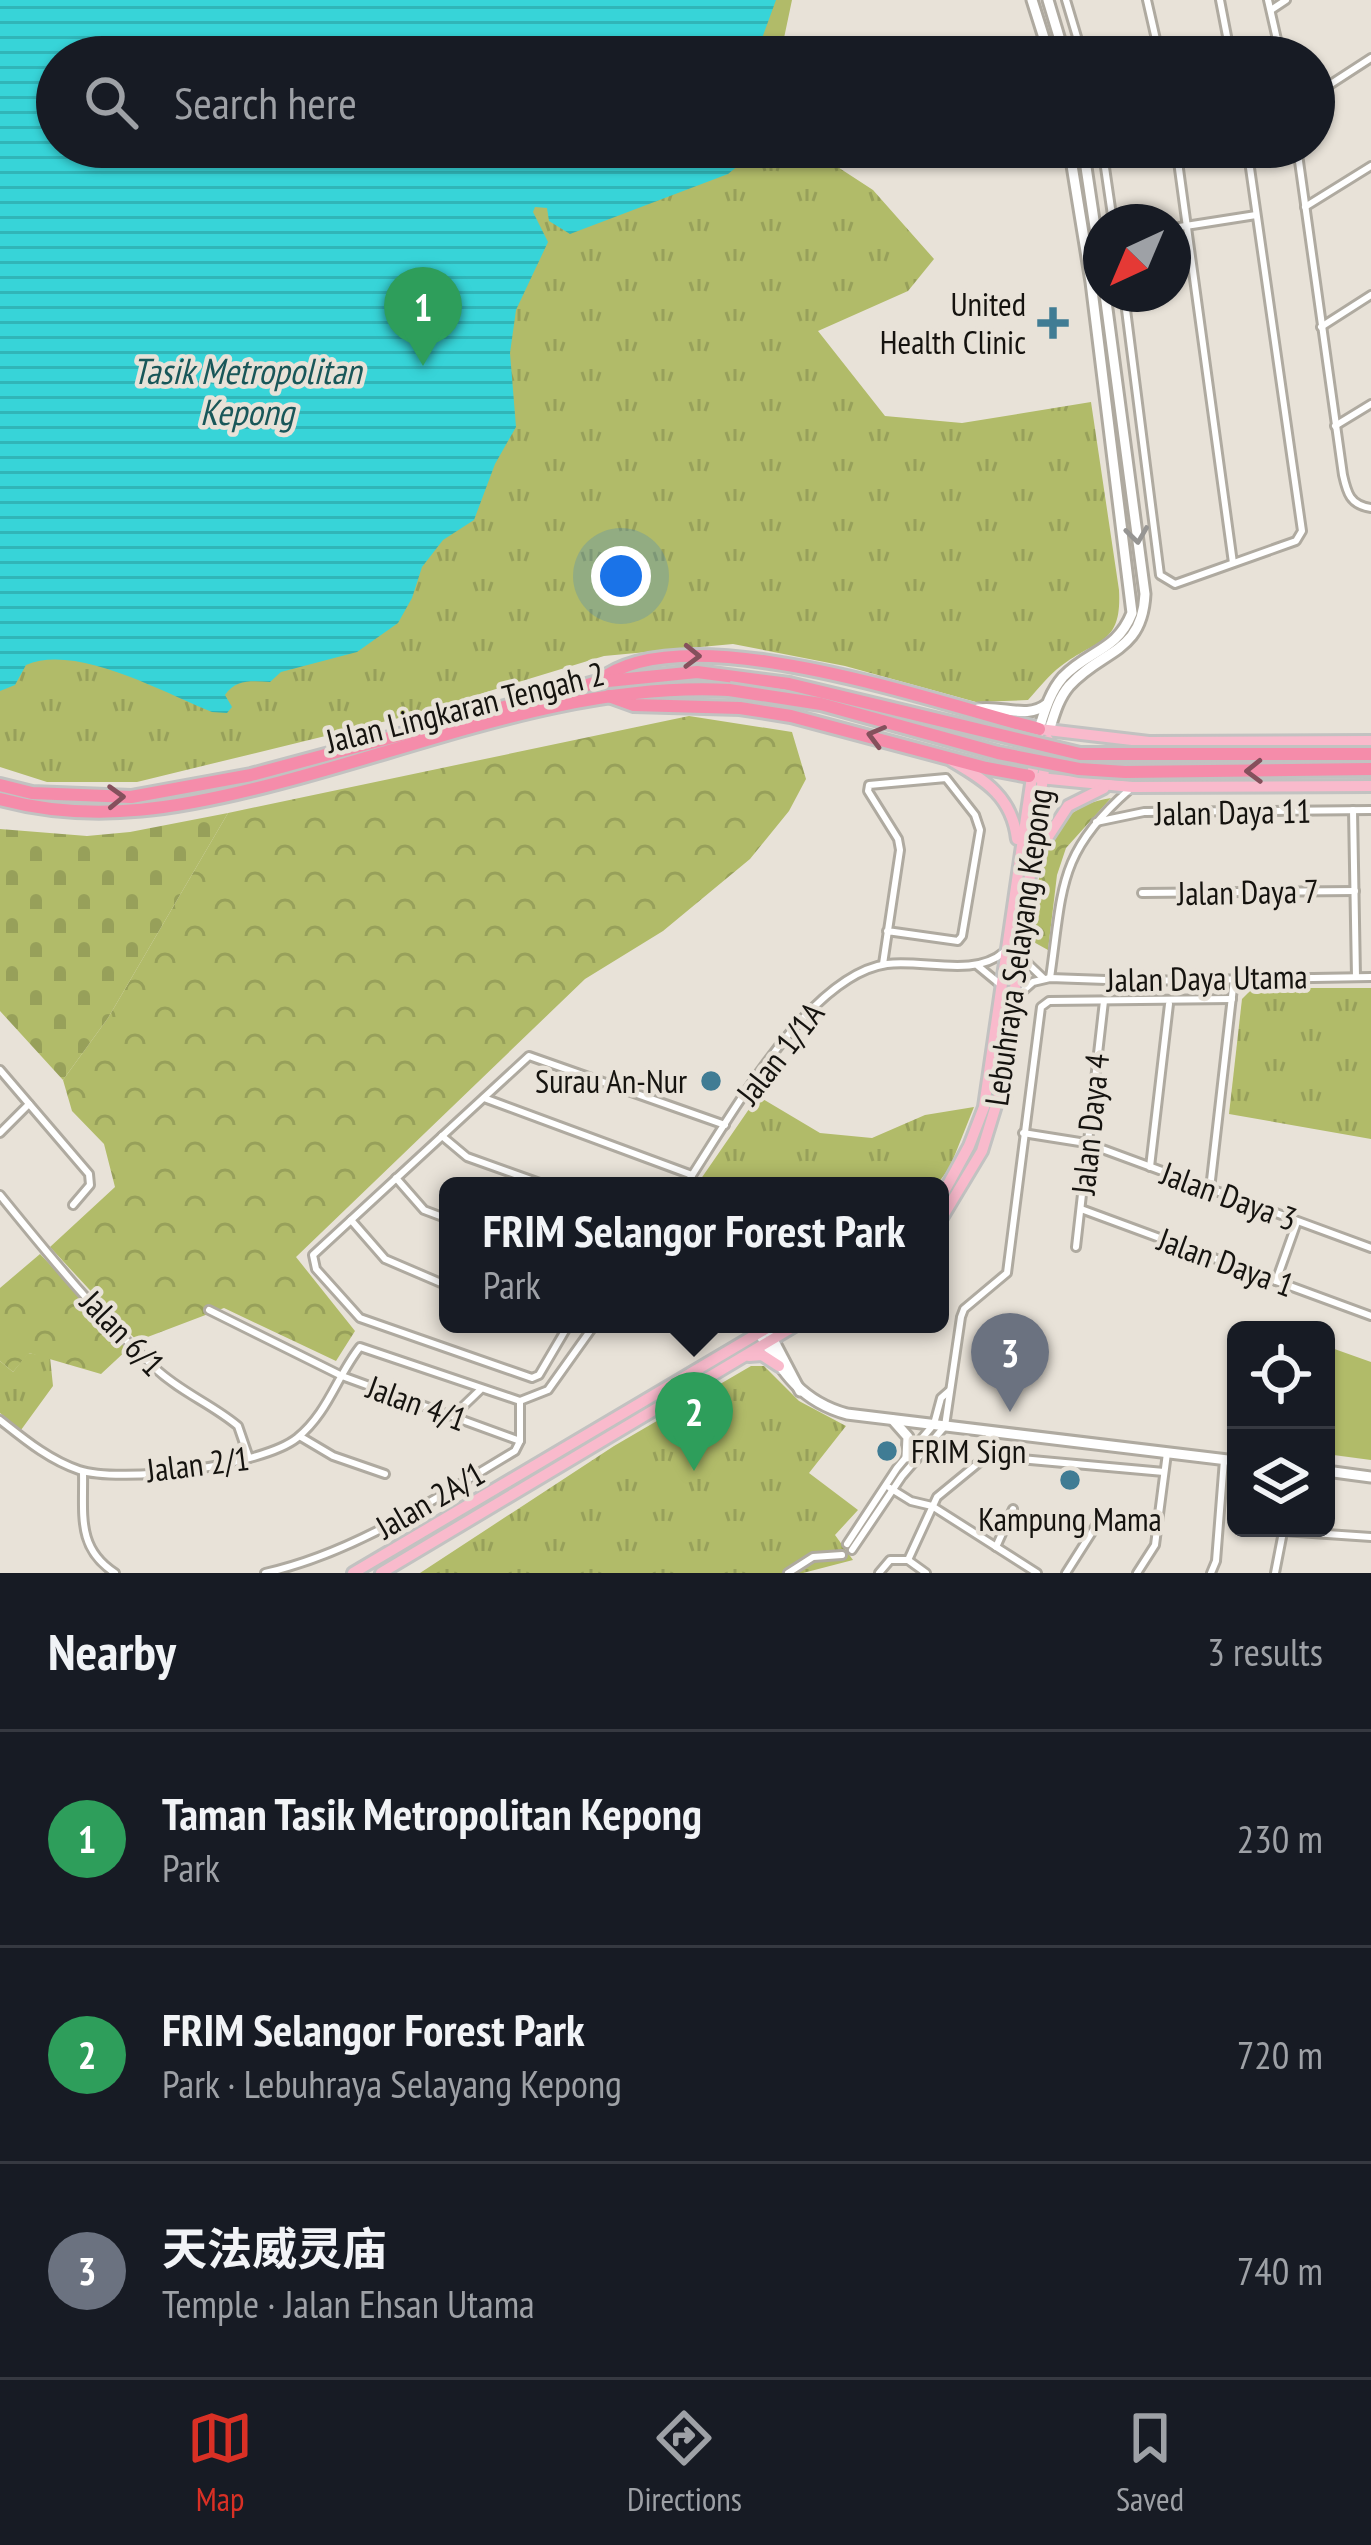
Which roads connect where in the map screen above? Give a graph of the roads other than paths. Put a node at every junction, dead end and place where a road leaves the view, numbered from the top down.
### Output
1 (1032, 0) edge
2 (1048, 0) edge
3 (1066, 0) edge
4 (1147, 0) edge
5 (1220, 0) edge
6 (1268, 0) edge
7 (1286, 0) edge
8 (1270, 10) junction
9 (1043, 36) edge
10 (1059, 36) edge
11 (1077, 36) edge
12 (1155, 36) edge
13 (1227, 36) edge
14 (1276, 36) edge
15 (1371, 58) edge
16 (1335, 81) edge
17 (1371, 166) edge
18 (1073, 168) edge
19 (1087, 168) edge
20 (1105, 168) edge
21 (1179, 168) edge
22 (1250, 168) edge
23 (1300, 168) edge
24 (1093, 204) edge
25 (1110, 204) edge
26 (1183, 204) edge
27 (1305, 206) junction
28 (1256, 215) junction
29 (1191, 226) edge
30 (1191, 263) edge
31 (1371, 295) edge
32 (1107, 312) edge
33 (1126, 312) edge
34 (1321, 327) junction
35 (1371, 404) edge
36 (1335, 426) junction
37 (1371, 508) edge
38 (1233, 563) junction
39 (1138, 614) junction
40 (598, 682) junction
41 (730, 682) junction
42 (607, 695) junction
43 (1047, 704) junction
44 (970, 712) junction
45 (991, 717) junction
46 (1044, 730) junction
47 (1110, 739) junction
48 (1371, 741) edge
49 (934, 752) junction
50 (1371, 754) edge
51 (986, 768) junction
52 (1371, 769) edge
53 (1036, 777) junction
54 (0, 785) edge
55 (1101, 785) junction
56 (1371, 786) edge
57 (1132, 787) junction
58 (0, 799) edge
59 (1353, 810) junction
60 (1371, 810) edge
61 (1096, 822) junction
62 (1026, 860) junction
63 (1355, 891) junction
64 (1142, 893) dead end
65 (887, 931) junction
66 (1005, 952) junction
67 (1018, 954) junction
68 (884, 964) junction
69 (979, 965) junction
70 (1356, 977) junction
71 (1371, 977) edge
72 (1046, 978) junction
73 (1234, 979) junction
74 (1000, 985) junction
75 (1232, 999) junction
76 (1013, 1000) junction
77 (1104, 1001) junction
78 (1169, 1002) junction
79 (0, 1070) edge
80 (484, 1098) junction
81 (29, 1103) junction
82 (725, 1125) junction
83 (0, 1132) edge
84 (1023, 1133) junction
85 (442, 1136) junction
86 (1086, 1143) junction
87 (1150, 1167) junction
88 (692, 1175) joint
89 (523, 1177) edge
90 (396, 1178) junction
91 (949, 1183) edge
92 (1210, 1190) junction
93 (0, 1195) edge
94 (73, 1204) dead end
95 (949, 1207) edge
96 (1081, 1209) junction
97 (439, 1216) edge
98 (350, 1220) junction
99 (1297, 1221) junction
100 (1076, 1247) dead end
101 (1371, 1249) edge
102 (1276, 1281) junction
103 (439, 1282) edge
104 (209, 1310) dead end
105 (1371, 1316) edge
106 (564, 1333) edge
107 (589, 1333) edge
108 (758, 1333) edge
109 (761, 1333) edge
110 (764, 1333) edge
111 (765, 1333) edge
112 (744, 1356) junction
113 (779, 1366) junction
114 (343, 1376) junction
115 (480, 1390) junction
116 (800, 1391) junction
117 (520, 1401) junction
118 (454, 1415) junction
119 (893, 1419) junction
120 (0, 1420) edge
121 (940, 1425) junction
122 (989, 1431) junction
123 (300, 1436) junction
124 (520, 1441) junction
125 (1167, 1454) junction
126 (987, 1456) junction
127 (907, 1457) junction
128 (250, 1460) junction
129 (1227, 1461) edge
130 (83, 1472) junction
131 (1164, 1472) junction
132 (1335, 1473) edge
133 (385, 1474) dead end
134 (1371, 1477) edge
135 (1227, 1482) edge
136 (889, 1488) junction
137 (932, 1506) junction
138 (1012, 1509) dead end
139 (1099, 1521) dead end
140 (1335, 1534) edge
141 (1282, 1537) edge
142 (1371, 1537) edge
143 (849, 1547) dead end
144 (996, 1547) junction
145 (840, 1552) dead end
146 (908, 1561) junction
147 (115, 1573) edge
148 (265, 1573) edge
149 (352, 1573) edge
150 (381, 1573) edge
151 (788, 1573) edge
152 (880, 1573) edge
153 (926, 1573) edge
154 (1036, 1573) edge
155 (1066, 1573) edge
156 (1137, 1573) edge
157 (1210, 1573) edge
158 (1276, 1573) edge

1 - 9 street
2 - 10 street
3 - 11 street
4 - 12 street
5 - 13 street
6 - 8 street
7 - 8 street
8 - 14 street
15 - 16 street
17 - 27 street
18 - 39 street
19 - 24 street
20 - 25 street
21 - 26 street
22 - 28 street
23 - 27 street
27 - 34 street
28 - 29 street
28 - 38 street
30 - 38 street
31 - 34 street
32 -> 39 street
33 - 38 street
34 - 36 street
35 - 36 street
36 - 37 street
39 - 43 street
39 - 46 street
40 - 41 highway, Jalan Lingkaran Tengah 2
40 -> 44 highway
54 -> 40 highway, Jalan Lingkaran Tengah 2
41 - 42 highway, Jalan Lingkaran Tengah 2
41 - 50 highway, Jalan Lingkaran Tengah 2, bridge
52 -> 41 highway, Jalan Lingkaran Tengah 2, bridge
49 -> 42 highway
42 - 58 highway, Jalan Lingkaran Tengah 2
43 - 44 street
43 - 46 street
44 - 45 highway
45 - 46 highway
45 - 51 highway
46 - 47 main road
46 - 53 main road, Lebuhraya Selayang Kepong
47 - 48 main road
47 - 55 main road
49 - 51 highway
49 - 62 main road
51 - 53 highway
53 - 55 main road
53 - 62 main road, Lebuhraya Selayang Kepong
55 - 57 main road
55 - 62 main road
56 - 57 main road
57 - 61 street, Jalan Daya 11
59 - 60 street, Jalan Daya 11
59 - 61 street, Jalan Daya 11
59 - 63 street
61 - 72 street, Jalan Daya 11
62 - 66 main road, Lebuhraya Selayang Kepong
62 - 67 main road, Lebuhraya Selayang Kepong
63 - 64 street, Jalan Daya 7
63 - 70 street
65 - 65 street
65 - 68 street
66 - 69 street, Jalan 1/1A
66 - 74 main road, Lebuhraya Selayang Kepong
67 - 72 street
67 - 76 main road, Lebuhraya Selayang Kepong
68 - 69 street, Jalan 1/1A
68 - 82 street, Jalan 1/1A
69 - 74 street
70 - 71 street, Jalan Daya Utama
70 - 73 street, Jalan Daya Utama
72 - 73 street, Jalan Daya Utama
72 - 76 street
73 - 75 street
74 - 91 main road, Lebuhraya Selayang Kepong
75 - 78 street
75 - 92 street
76 - 95 main road, Lebuhraya Selayang Kepong
77 - 78 street
77 - 84 street
77 - 86 street, Jalan Daya 4
78 - 87 street
79 - 81 street
80 - 82 street
80 - 85 street
80 - 88 street
81 - 83 street
81 - 94 street
82 - 88 street, Jalan 1/1A
84 - 86 street, Jalan Daya 3
84 - 121 street
85 - 89 street
85 - 90 street
86 - 87 street, Jalan Daya 3
86 - 96 street, Jalan Daya 4
87 - 92 street, Jalan Daya 3
90 - 97 street
90 - 98 street
92 - 99 street, Jalan Daya 3
93 - 128 street, Jalan 6/1
96 - 100 street, Jalan Daya 4
96 - 102 street, Jalan Daya 1
98 - 103 street
98 - 106 street
99 - 101 street, Jalan Daya 3
99 - 102 street
102 - 105 street, Jalan Daya 1
104 - 114 street, Jalan 4/1
107 - 117 street
108 - 149 main road
109 - 112 main road
110 - 113 street
111 - 116 street
112 - 113 main road
112 - 150 main road
113 - 116 street
114 - 115 street, Jalan 2/1
114 - 118 street, Jalan 4/1
114 - 123 street, Jalan 2/1
115 - 117 street
115 - 118 street
116 - 119 street
117 - 124 street, Jalan 4/1
118 - 124 street, Jalan 4/1
119 - 121 street
119 - 127 street
120 - 130 street, Jalan 2/1
121 - 122 street
121 - 127 street
121 - 136 street
122 - 125 street
122 - 126 street
123 - 128 street, Jalan 2/1
123 - 133 street
124 - 148 street, Jalan 2A/1
125 - 129 street
125 - 131 street
126 - 131 street
126 - 137 street
127 - 136 street
128 - 130 street, Jalan 2/1
130 - 147 street
131 - 156 street
132 - 134 street
135 - 157 street
136 - 137 street
136 - 143 street
137 - 144 street
137 - 146 street
138 - 144 street
139 - 155 street
140 - 142 street
141 - 158 street
144 - 154 street
145 - 151 street
146 - 152 street
146 - 153 street

